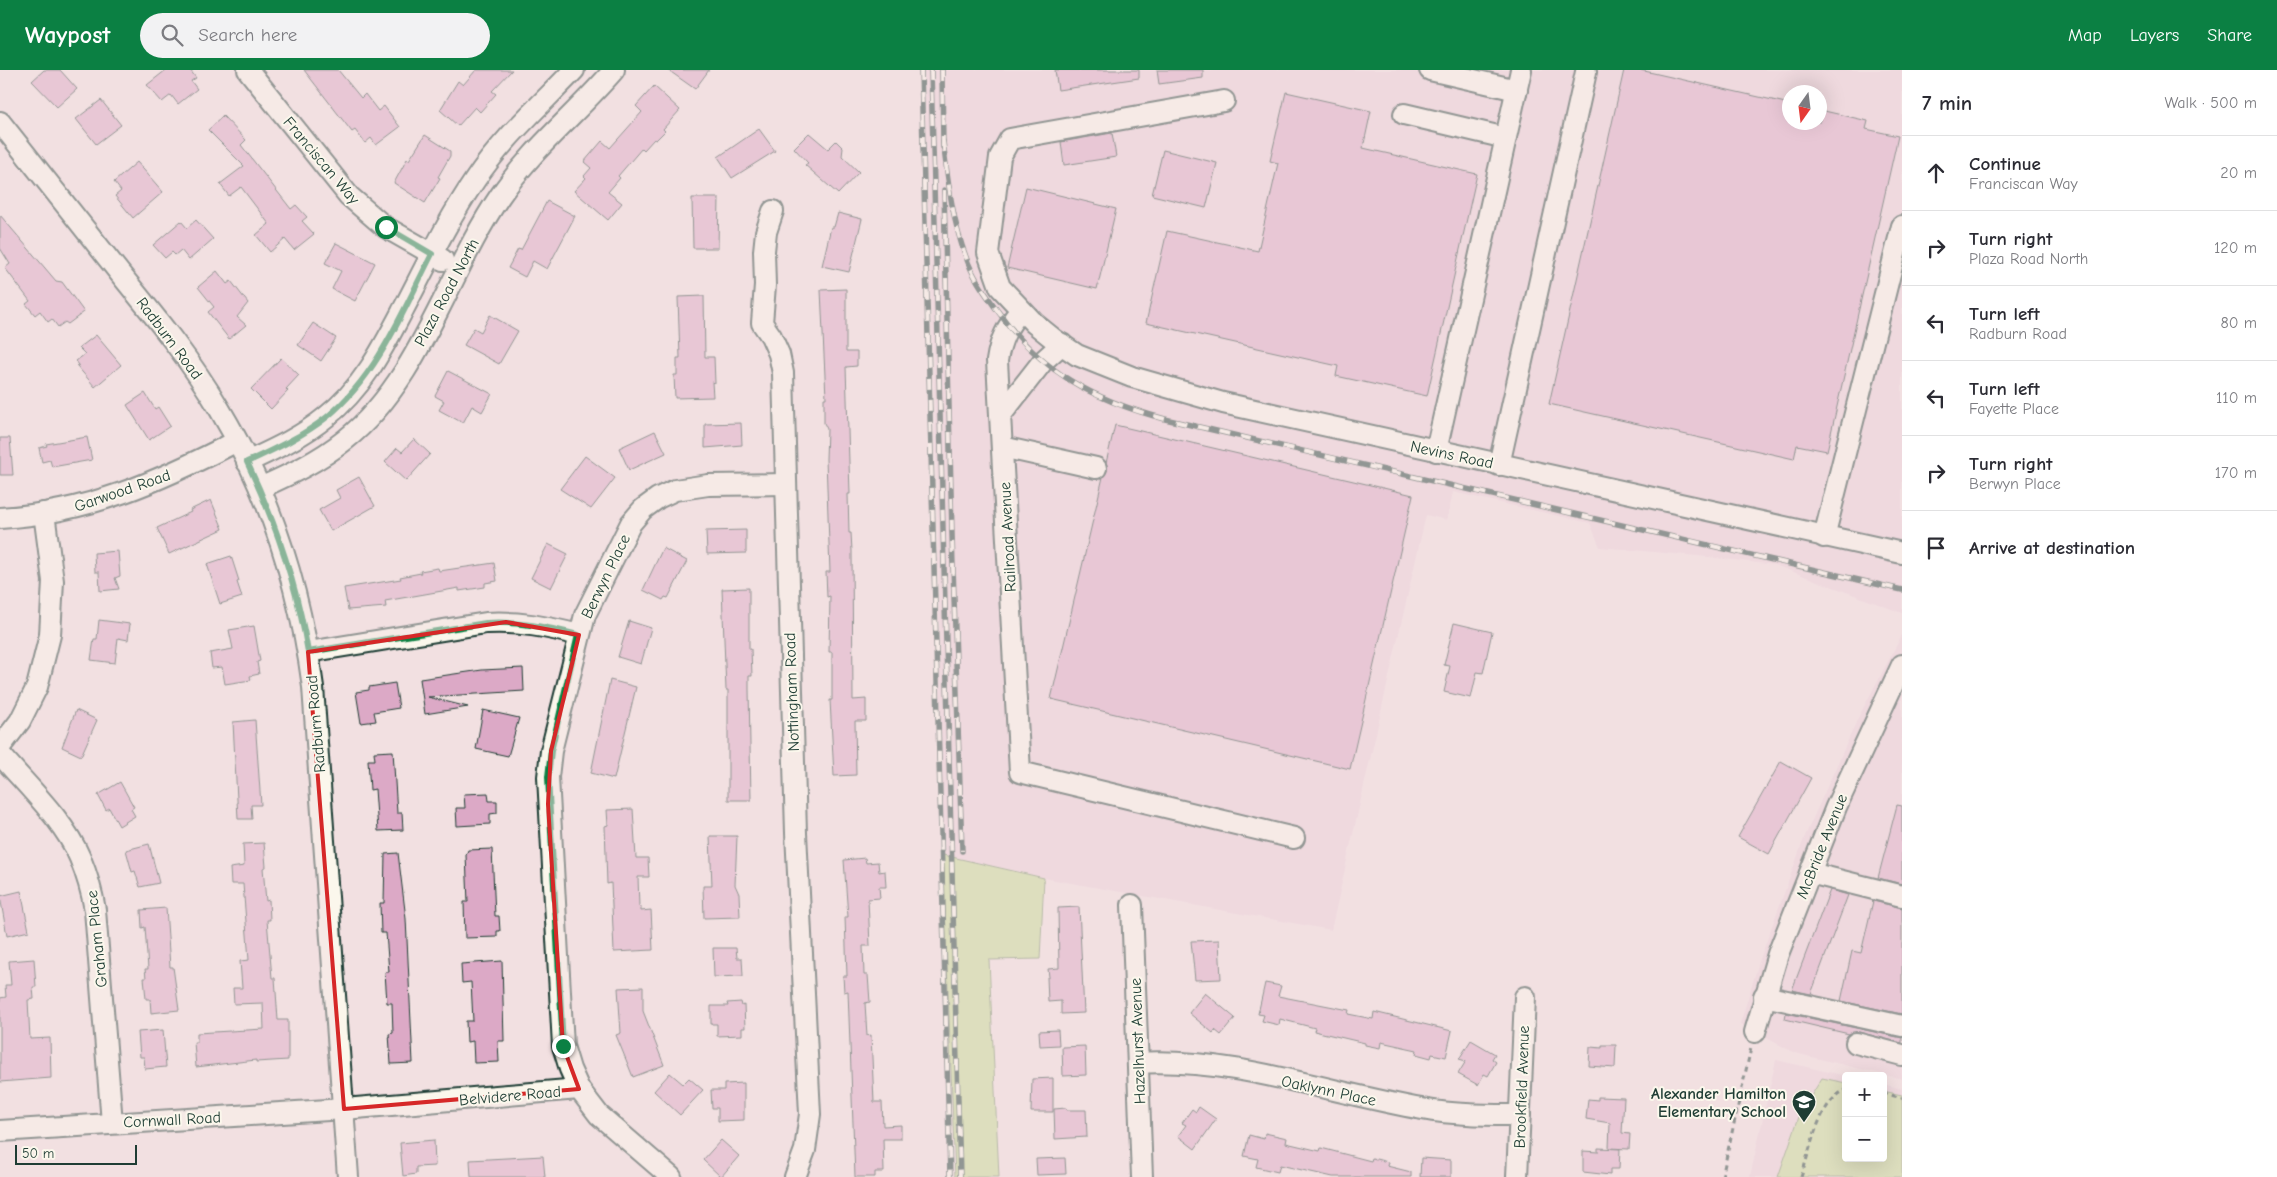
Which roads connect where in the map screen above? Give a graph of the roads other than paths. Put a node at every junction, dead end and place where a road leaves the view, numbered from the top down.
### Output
1 (248, 70) edge
2 (574, 70) edge
3 (614, 70) edge
4 (1430, 70) edge
5 (1521, 70) edge
6 (1586, 72) dead end
7 (1516, 90) junction
8 (1224, 101) dead end
9 (1404, 114) dead end
10 (0, 122) edge
11 (1506, 138) junction
12 (774, 211) dead end
13 (1902, 226) edge
14 (432, 254) junction
15 (459, 268) junction
16 (1021, 310) junction
17 (1062, 344) junction
18 (1000, 416) junction
19 (237, 441) junction
20 (1002, 447) junction
21 (1436, 451) junction
22 (247, 462) junction
23 (1499, 465) junction
24 (1096, 468) dead end
25 (785, 484) junction
26 (260, 488) junction
27 (44, 513) junction
28 (0, 518) edge
29 (1824, 537) junction
30 (1902, 553) edge
31 (578, 635) junction
32 (308, 652) junction
33 (1902, 664) edge
34 (0, 747) edge
35 (0, 754) edge
36 (1294, 838) dead end
37 (1810, 874) junction
38 (1902, 896) edge
39 (1132, 905) dead end
40 (1764, 996) junction
41 (1525, 997) dead end
42 (1902, 1026) edge
43 (1755, 1032) road end
44 (1856, 1043) dead end
45 (1902, 1055) edge
46 (1138, 1063) junction
47 (579, 1089) junction
48 (344, 1109) junction
49 (1520, 1115) junction
50 (112, 1123) junction
51 (0, 1131) edge
52 (663, 1175) edge
53 (348, 1177) edge
54 (795, 1177) edge
55 (1142, 1177) edge
56 (1517, 1177) edge

1 - 14 street, Franciscan Way
2 - 14 street, Plaza Road North
3 - 15 street, Plaza Road North
4 - 7 street
5 - 7 street
6 - 23 street
7 - 11 street
8 - 16 street, Nevins Road
9 - 11 street
10 - 19 street, Radburn Road
11 - 21 street
12 - 25 street, Nottingham Road
13 - 29 street
14 - 15 street, Franciscan Way
14 - 22 street, Plaza Road North
15 - 26 street, Plaza Road North
16 - 17 street, Nevins Road
16 - 18 street, Railroad Avenue
17 - 18 street
17 - 21 street, Nevins Road
18 - 20 street, Railroad Avenue
19 - 22 street, Radburn Road
19 - 27 street, Garwood Road
20 - 24 street
20 - 36 street, Railroad Avenue
21 - 23 street, Nevins Road
22 - 26 street, Radburn Road
23 - 29 street, Nevins Road
25 - 31 street, Berwyn Place
25 - 54 street, Nottingham Road
26 - 32 street, Radburn Road
27 - 28 street, Garwood Road
27 - 34 street
29 - 30 street, Nevins Road
31 - 32 street
31 - 47 street, Berwyn Place
32 - 48 street, Radburn Road
33 - 37 street, McBride Avenue
35 - 50 street, Graham Place
37 - 38 street
37 - 40 street, McBride Avenue
39 - 46 street, Hazelhurst Avenue
40 - 42 street
40 - 43 street, McBride Avenue
41 - 49 street, Brookfield Avenue
44 - 45 street
46 - 49 street, Oaklynn Place
46 - 55 street, Hazelhurst Avenue
47 - 48 street, Belvidere Road
47 - 52 street, Belvidere Road
48 - 50 street, Cornwall Road
48 - 53 street, Radburn Road
49 - 56 street, Brookfield Avenue
50 - 51 street, Cornwall Road

